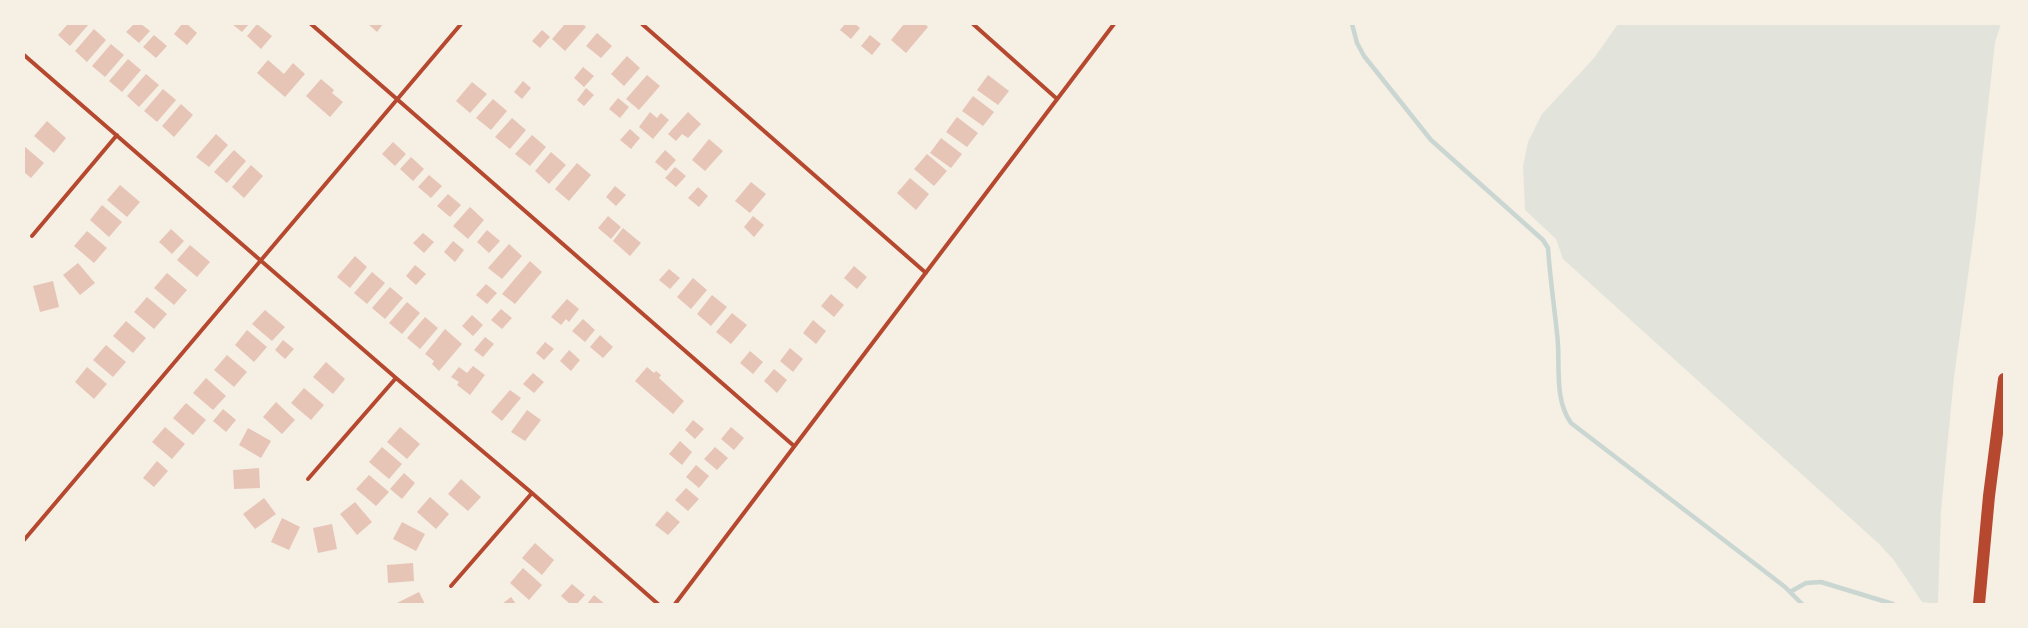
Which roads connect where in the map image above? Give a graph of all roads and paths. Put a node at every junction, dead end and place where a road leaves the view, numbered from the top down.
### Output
1 (311, 24) edge
2 (460, 24) edge
3 (642, 24) edge
4 (973, 24) edge
5 (1114, 24) edge
6 (24, 54) edge
7 (1056, 98) junction
8 (397, 99) junction
9 (118, 135) junction
10 (32, 236) dead end
11 (261, 259) junction
12 (926, 273) junction
13 (396, 378) junction
14 (2004, 379) edge
15 (794, 446) junction
16 (308, 479) dead end
17 (532, 493) junction
18 (24, 540) edge
19 (451, 586) dead end
20 (658, 604) edge
21 (675, 604) edge
22 (1979, 604) edge

1 - 8 street
2 - 8 street
3 - 12 street
4 - 7 street
5 - 7 street
6 - 9 street
7 - 12 street
8 - 11 street
8 - 15 street
9 - 10 street
9 - 11 street
11 - 13 street
11 - 18 street
12 - 15 street
13 - 16 street
13 - 17 street
14 - 22 highway
15 - 21 street
17 - 19 street
17 - 20 street

